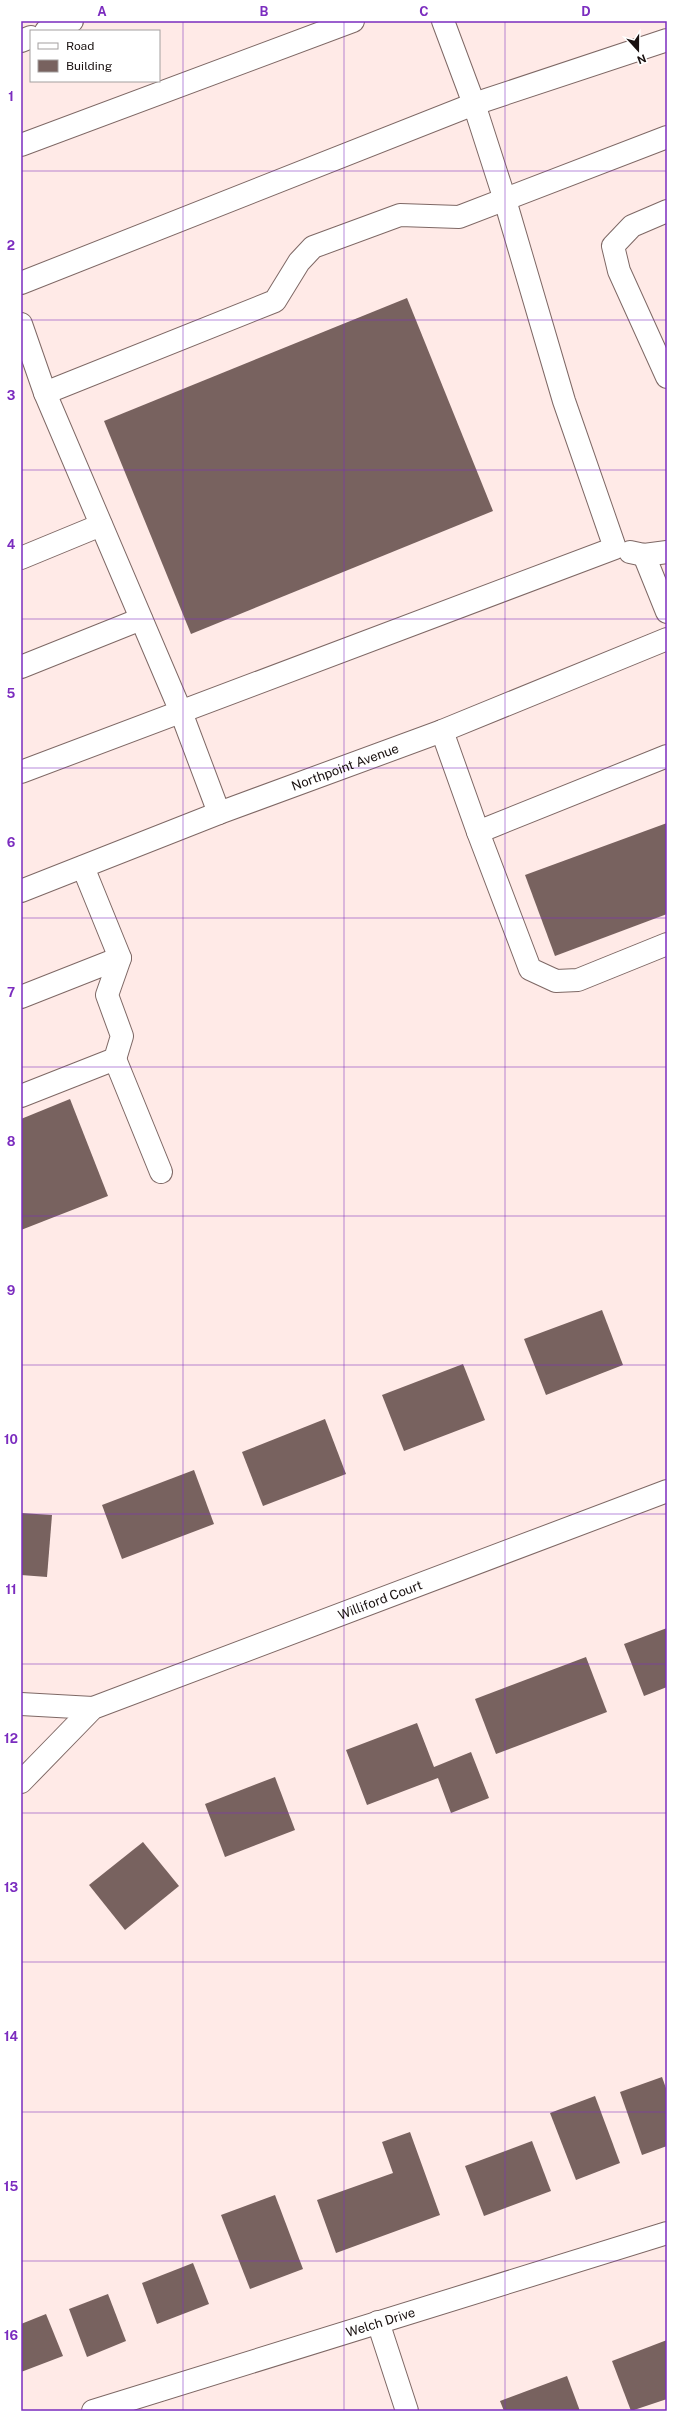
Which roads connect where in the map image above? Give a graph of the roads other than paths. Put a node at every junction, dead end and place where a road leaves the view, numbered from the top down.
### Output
1 (72, 21) edge
2 (353, 21) edge
3 (443, 21) edge
4 (49, 30) edge
5 (667, 40) edge
6 (474, 104) junction
7 (667, 137) edge
8 (21, 145) edge
9 (505, 200) junction
10 (667, 211) edge
11 (21, 283) edge
12 (21, 324) edge
13 (667, 377) edge
14 (45, 393) junction
15 (101, 525) junction
16 (615, 548) junction
17 (667, 552) edge
18 (644, 555) junction
19 (21, 558) edge
20 (667, 612) edge
21 (141, 619) junction
22 (667, 639) edge
23 (21, 667) edge
24 (181, 712) junction
25 (442, 731) junction
26 (667, 756) edge
27 (21, 772) edge
28 (219, 813) junction
29 (478, 832) junction
30 (83, 867) junction
31 (21, 891) edge
32 (667, 944) edge
33 (120, 958) junction
34 (21, 997) edge
35 (115, 1059) junction
36 (21, 1096) edge
37 (161, 1172) dead end
38 (667, 1491) edge
39 (21, 1704) edge
40 (93, 1708) junction
41 (21, 1782) edge
42 (667, 2233) edge
43 (378, 2322) junction
44 (93, 2411) edge
45 (407, 2411) edge

1 - 4 street
2 - 8 street
3 - 6 street
5 - 6 street
6 - 9 street
6 - 11 street
7 - 9 street
9 - 14 street
9 - 16 street
10 - 13 street
12 - 14 street
14 - 15 street
15 - 19 street
15 - 21 street
16 - 18 street
16 - 24 street
17 - 18 street
18 - 20 street
21 - 23 street
21 - 24 street
22 - 25 street, Northpoint Avenue
24 - 27 street
24 - 28 street
25 - 28 street, Northpoint Avenue
25 - 29 street
26 - 29 street
28 - 30 street, Northpoint Avenue
29 - 32 street
30 - 31 street, Northpoint Avenue
30 - 33 street
33 - 34 street
33 - 35 street
35 - 36 street
35 - 37 street
38 - 40 street, Williford Court
39 - 40 street, Williford Court
40 - 41 street, Williford Court
42 - 43 street, Welch Drive
43 - 44 street, Welch Drive
43 - 45 street

